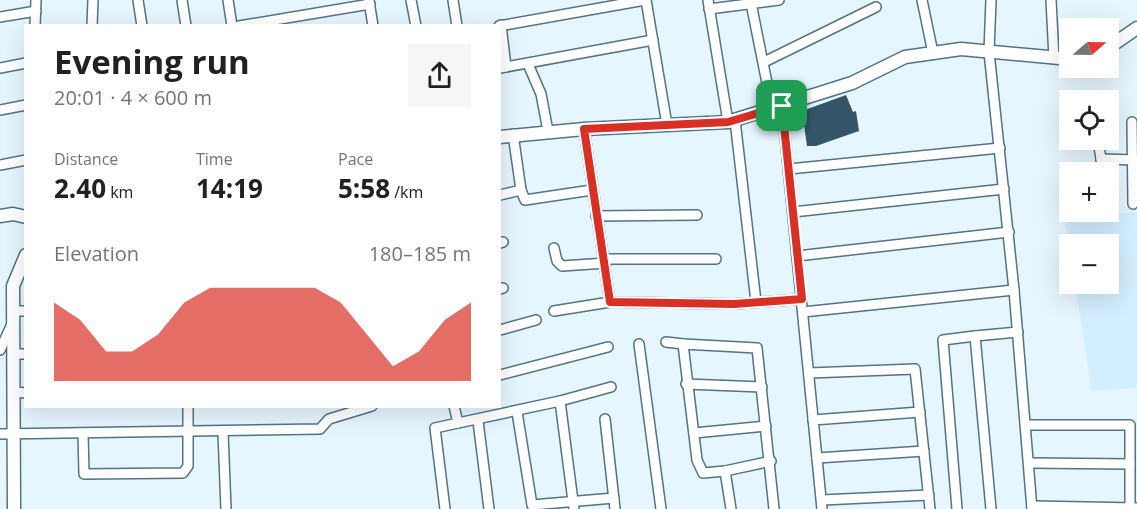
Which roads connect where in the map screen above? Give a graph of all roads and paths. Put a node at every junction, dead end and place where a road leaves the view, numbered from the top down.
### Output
1 (36, 0) edge
2 (93, 0) edge
3 (138, 0) edge
4 (182, 0) edge
5 (228, 0) edge
6 (411, 0) edge
7 (453, 0) edge
8 (646, 0) edge
9 (774, 0) edge
10 (922, 0) edge
11 (991, 0) edge
12 (1051, 0) edge
13 (369, 2) edge
14 (751, 3) junction
15 (709, 4) edge
16 (876, 7) dead end
17 (36, 11) junction
18 (0, 17) edge
19 (35, 24) edge
20 (92, 24) edge
21 (142, 24) edge
22 (186, 24) edge
23 (232, 24) edge
24 (250, 24) edge
25 (372, 24) edge
26 (416, 24) edge
27 (457, 24) edge
28 (501, 25) edge
29 (1137, 28) edge
30 (501, 39) edge
31 (653, 40) junction
32 (1119, 40) edge
33 (989, 52) junction
34 (933, 53) junction
35 (1054, 58) junction
36 (1059, 58) edge
37 (765, 62) junction
38 (24, 63) edge
39 (528, 64) junction
40 (0, 68) edge
41 (503, 68) edge
42 (24, 105) edge
43 (782, 106) junction
44 (0, 110) edge
45 (732, 121) junction
46 (1132, 122) dead end
47 (667, 125) junction
48 (584, 129) junction
49 (548, 132) junction
50 (513, 134) junction
51 (501, 137) edge
52 (999, 148) junction
53 (1100, 150) edge
54 (1101, 159) junction
55 (24, 160) edge
56 (1134, 160) edge
57 (1101, 162) edge
58 (0, 165) edge
59 (789, 169) junction
60 (1004, 189) junction
61 (521, 190) junction
62 (592, 190) junction
63 (501, 195) edge
64 (1132, 204) dead end
65 (793, 212) junction
66 (697, 215) dead end
67 (0, 216) edge
68 (596, 216) junction
69 (24, 217) edge
70 (1009, 232) junction
71 (554, 248) dead end
72 (797, 256) junction
73 (716, 259) dead end
74 (606, 261) junction
75 (21, 273) edge
76 (1014, 290) junction
77 (802, 299) junction
78 (610, 302) junction
79 (756, 302) junction
80 (555, 311) dead end
81 (803, 312) junction
82 (18, 313) edge
83 (536, 320) dead end
84 (501, 330) edge
85 (5, 331) edge
86 (1018, 332) junction
87 (975, 336) junction
88 (666, 342) dead end
89 (639, 344) dead end
90 (683, 344) junction
91 (608, 347) dead end
92 (0, 350) edge
93 (20, 354) edge
94 (809, 374) junction
95 (501, 375) edge
96 (686, 384) junction
97 (611, 387) dead end
98 (762, 387) junction
99 (20, 392) edge
100 (560, 401) junction
101 (188, 408) edge
102 (365, 408) edge
103 (454, 408) edge
104 (517, 412) junction
105 (920, 412) junction
106 (605, 419) dead end
107 (813, 420) junction
108 (478, 421) junction
109 (458, 423) junction
110 (1026, 425) junction
111 (766, 426) junction
112 (224, 432) junction
113 (189, 433) junction
114 (694, 433) junction
115 (0, 434) edge
116 (15, 434) junction
117 (83, 434) junction
118 (924, 451) junction
119 (817, 459) junction
120 (771, 461) junction
121 (1029, 463) junction
122 (1130, 464) junction
123 (725, 471) junction
124 (929, 495) junction
125 (614, 498) junction
126 (573, 505) edge
127 (822, 505) edge
128 (532, 507) edge
129 (1032, 508) edge
130 (1132, 508) edge
131 (15, 509) edge
132 (226, 509) edge
133 (445, 509) edge
134 (489, 509) edge
135 (615, 509) edge
136 (660, 509) edge
137 (730, 509) edge
138 (774, 509) edge
139 (930, 509) edge
140 (957, 509) edge
141 (991, 509) edge

1 - 17 street
2 - 20 street
3 - 21 street
4 - 22 street
5 - 23 street
6 - 26 street
7 - 27 street
8 - 28 street
8 - 31 street
9 - 14 street
10 - 34 street
11 - 33 street
12 - 35 street
13 - 24 street
13 - 25 street
14 - 15 street
14 - 37 street
15 - 45 street
16 - 37 street
17 - 18 street
17 - 19 street
29 - 32 street
30 - 41 street
31 - 39 street
31 - 47 street
33 - 34 street
33 - 35 street
33 - 52 street
34 - 43 street
35 - 36 street
37 - 43 street
38 - 40 street
39 - 41 street
39 - 49 street
42 - 44 street
43 - 45 street
43 - 59 street
45 - 47 street
45 - 79 street
46 - 56 street
47 - 48 street
48 - 49 street
48 - 62 street
49 - 50 street
50 - 51 street
50 - 61 street
52 - 59 street
52 - 60 street
53 - 54 street
54 - 56 street
54 - 57 street
55 - 58 street
56 - 64 street
59 - 65 street
60 - 65 street
60 - 70 street
61 - 62 street
61 - 63 street
62 - 68 street
65 - 72 street
66 - 68 street
67 - 69 street
68 - 74 street
70 - 72 street
70 - 76 street
71 - 74 street
72 - 77 street
73 - 74 street
74 - 78 street
75 - 82 street
76 - 81 street
76 - 86 street
77 - 79 street
77 - 81 street
78 - 79 street
78 - 80 street
81 - 94 street
82 - 85 street
82 - 93 street
83 - 84 street
85 - 92 street
86 - 87 street
86 - 110 street
87 - 140 street
87 - 141 street
88 - 90 street
89 - 136 street
90 - 96 street
90 - 98 street
91 - 95 street
93 - 99 street
94 - 105 street
94 - 107 street
96 - 98 street
96 - 114 street
97 - 100 street
98 - 111 street
99 - 116 street
100 - 104 street
100 - 126 street
101 - 113 street
102 - 112 street
103 - 109 street
104 - 108 street
104 - 128 street
105 - 107 street
105 - 118 street
106 - 125 street
107 - 119 street
108 - 109 street
108 - 134 street
109 - 133 street
110 - 121 street
110 - 122 street
111 - 114 street
111 - 120 street
112 - 113 street
112 - 132 street
113 - 117 street
113 - 117 street
114 - 123 street
115 - 116 street
116 - 117 street
116 - 131 street
118 - 119 street
118 - 124 street
119 - 127 street
120 - 123 street
120 - 138 street
121 - 122 street
121 - 129 street
122 - 130 street
123 - 137 street
124 - 127 street
124 - 139 street
125 - 126 street
125 - 135 street
126 - 128 street
129 - 130 street

